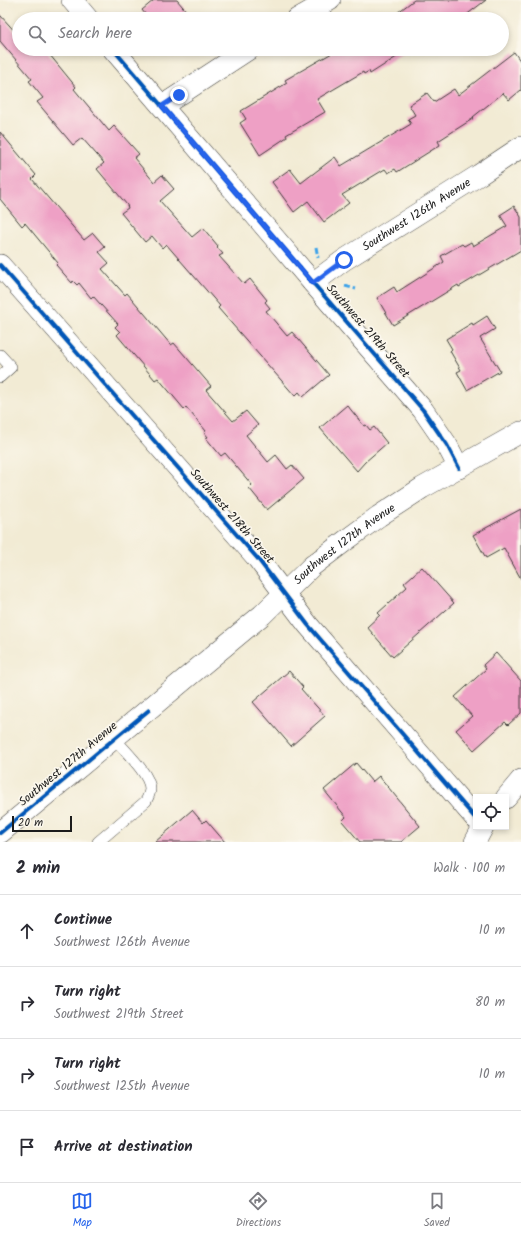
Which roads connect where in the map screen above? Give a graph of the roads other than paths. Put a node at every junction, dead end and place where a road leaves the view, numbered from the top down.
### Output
1 (72, 0) edge
2 (330, 0) edge
3 (82, 12) edge
4 (309, 12) edge
5 (119, 56) edge
6 (238, 56) edge
7 (162, 106) junction
8 (521, 147) edge
9 (0, 265) edge
10 (313, 283) junction
11 (0, 355) edge
12 (0, 377) edge
13 (521, 432) edge
14 (459, 468) junction
15 (284, 594) junction
16 (114, 738) junction
17 (521, 780) edge
18 (509, 794) edge
19 (473, 817) edge
20 (481, 830) edge
21 (0, 833) edge
22 (98, 842) edge
23 (475, 842) edge

1 - 3 street
2 - 4 street
5 - 7 street, Southwest 219th Street
6 - 7 street
7 - 10 street, Southwest 219th Street
8 - 10 street, Southwest 126th Avenue
9 - 15 street, Southwest 218th Street
10 - 14 street, Southwest 219th Street
11 - 12 lane
13 - 14 street, Southwest 127th Avenue
14 - 15 street, Southwest 127th Avenue
15 - 16 street, Southwest 127th Avenue
15 - 19 street, Southwest 218th Street
16 - 21 street, Southwest 127th Avenue
16 - 22 lane
17 - 18 street
20 - 23 street

